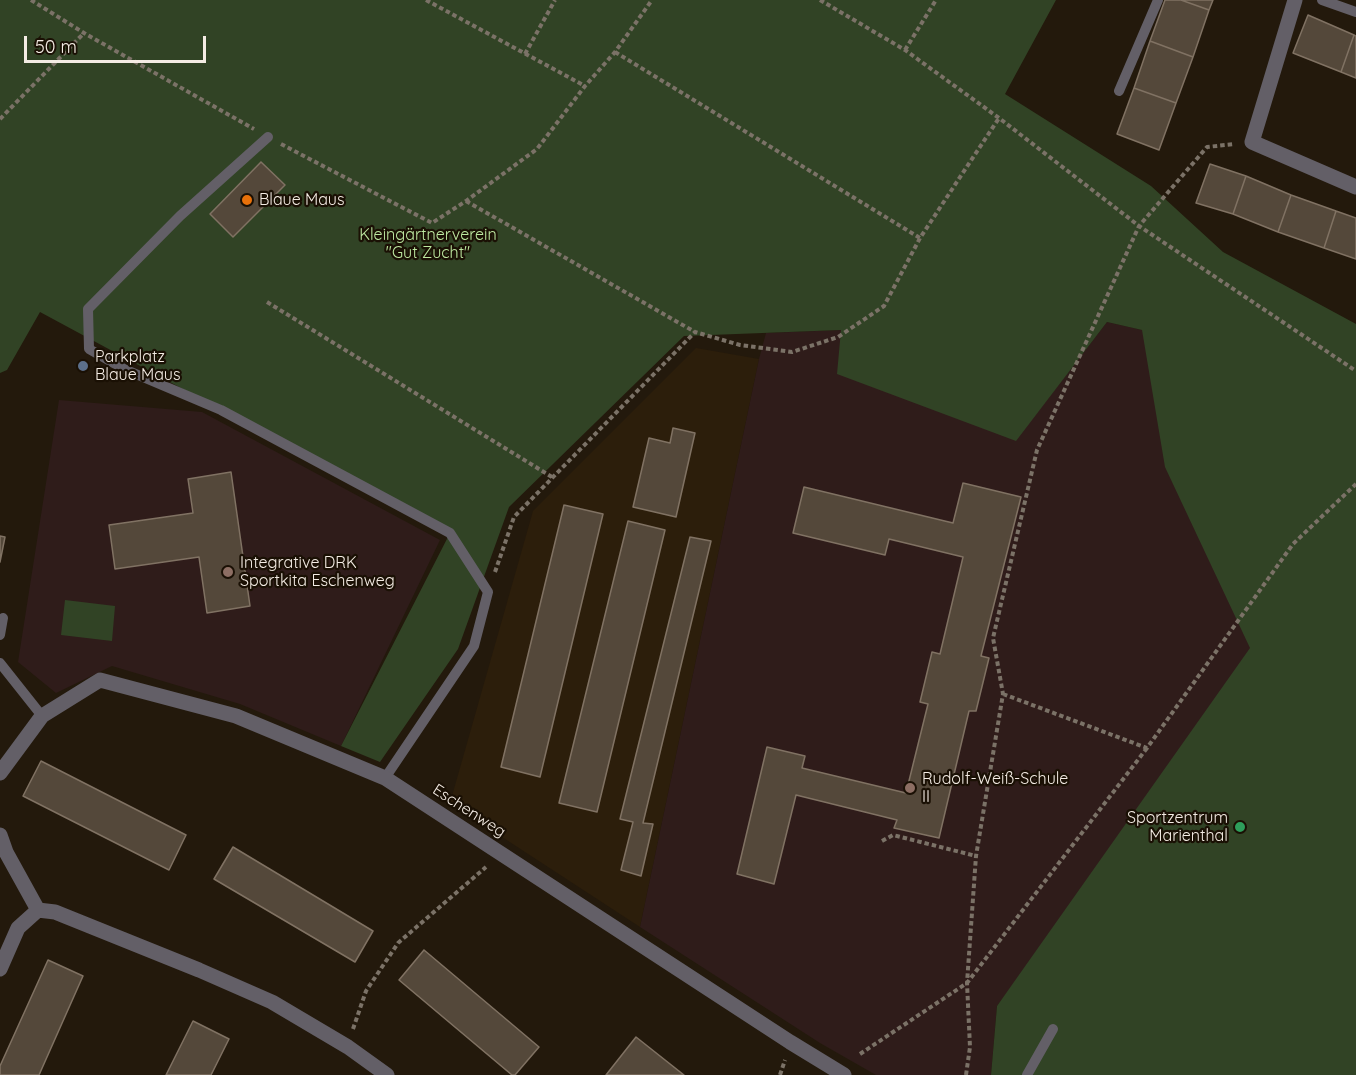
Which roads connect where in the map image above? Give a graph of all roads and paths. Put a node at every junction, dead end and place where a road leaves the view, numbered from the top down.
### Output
1 (31, 0) edge
2 (426, 0) edge
3 (555, 0) edge
4 (652, 0) edge
5 (820, 0) edge
6 (936, 0) edge
7 (1158, 0) edge
8 (1295, 0) edge
9 (1322, 0) edge
10 (1356, 12) edge
11 (84, 33) junction
12 (905, 50) junction
13 (615, 52) junction
14 (525, 54) junction
15 (585, 86) junction
16 (1119, 91) dead end
17 (999, 118) junction
18 (0, 119) edge
19 (268, 137) junction
20 (1252, 142) junction
21 (1356, 187) edge
22 (466, 201) junction
23 (1139, 226) junction
24 (920, 238) junction
25 (267, 302) dead end
26 (695, 332) junction
27 (1356, 371) edge
28 (552, 477) junction
29 (1356, 484) edge
30 (488, 592) junction
31 (3, 618) dead end
32 (0, 635) edge
33 (0, 663) edge
34 (1003, 694) junction
35 (42, 716) junction
36 (1147, 748) junction
37 (0, 773) edge
38 (385, 778) junction
39 (0, 835) edge
40 (882, 841) dead end
41 (502, 854) junction
42 (976, 856) junction
43 (38, 910) junction
44 (0, 969) edge
45 (967, 983) junction
46 (1053, 1029) dead end
47 (348, 1047) junction
48 (860, 1054) dead end
49 (387, 1075) edge
50 (844, 1075) edge
51 (966, 1075) edge
52 (1028, 1075) edge

1 - 11 path
2 - 14 path
3 - 14 path
4 - 13 path
5 - 12 path
6 - 12 path
7 - 16 lane
8 - 20 street
9 - 10 lane
11 - 18 path
11 - 19 path
12 - 17 path
13 - 15 path
13 - 24 path
14 - 15 path
15 - 22 path
17 - 23 path
17 - 24 path
19 - 22 path
19 - 30 lane
20 - 21 street
20 - 23 path
22 - 26 path
23 - 27 path
23 - 34 path
24 - 26 path
25 - 28 path
26 - 28 path
28 - 30 path
29 - 36 path
30 - 38 lane
31 - 32 lane
33 - 35 lane
34 - 36 path
34 - 42 path
35 - 37 street, Eschenweg
35 - 38 street, Eschenweg
36 - 45 path
38 - 41 street, Eschenweg
39 - 43 street
40 - 42 path
41 - 47 path
41 - 50 street, Eschenweg
42 - 45 path
43 - 44 street
43 - 47 street
45 - 48 path
45 - 51 path
46 - 52 lane
47 - 49 street

